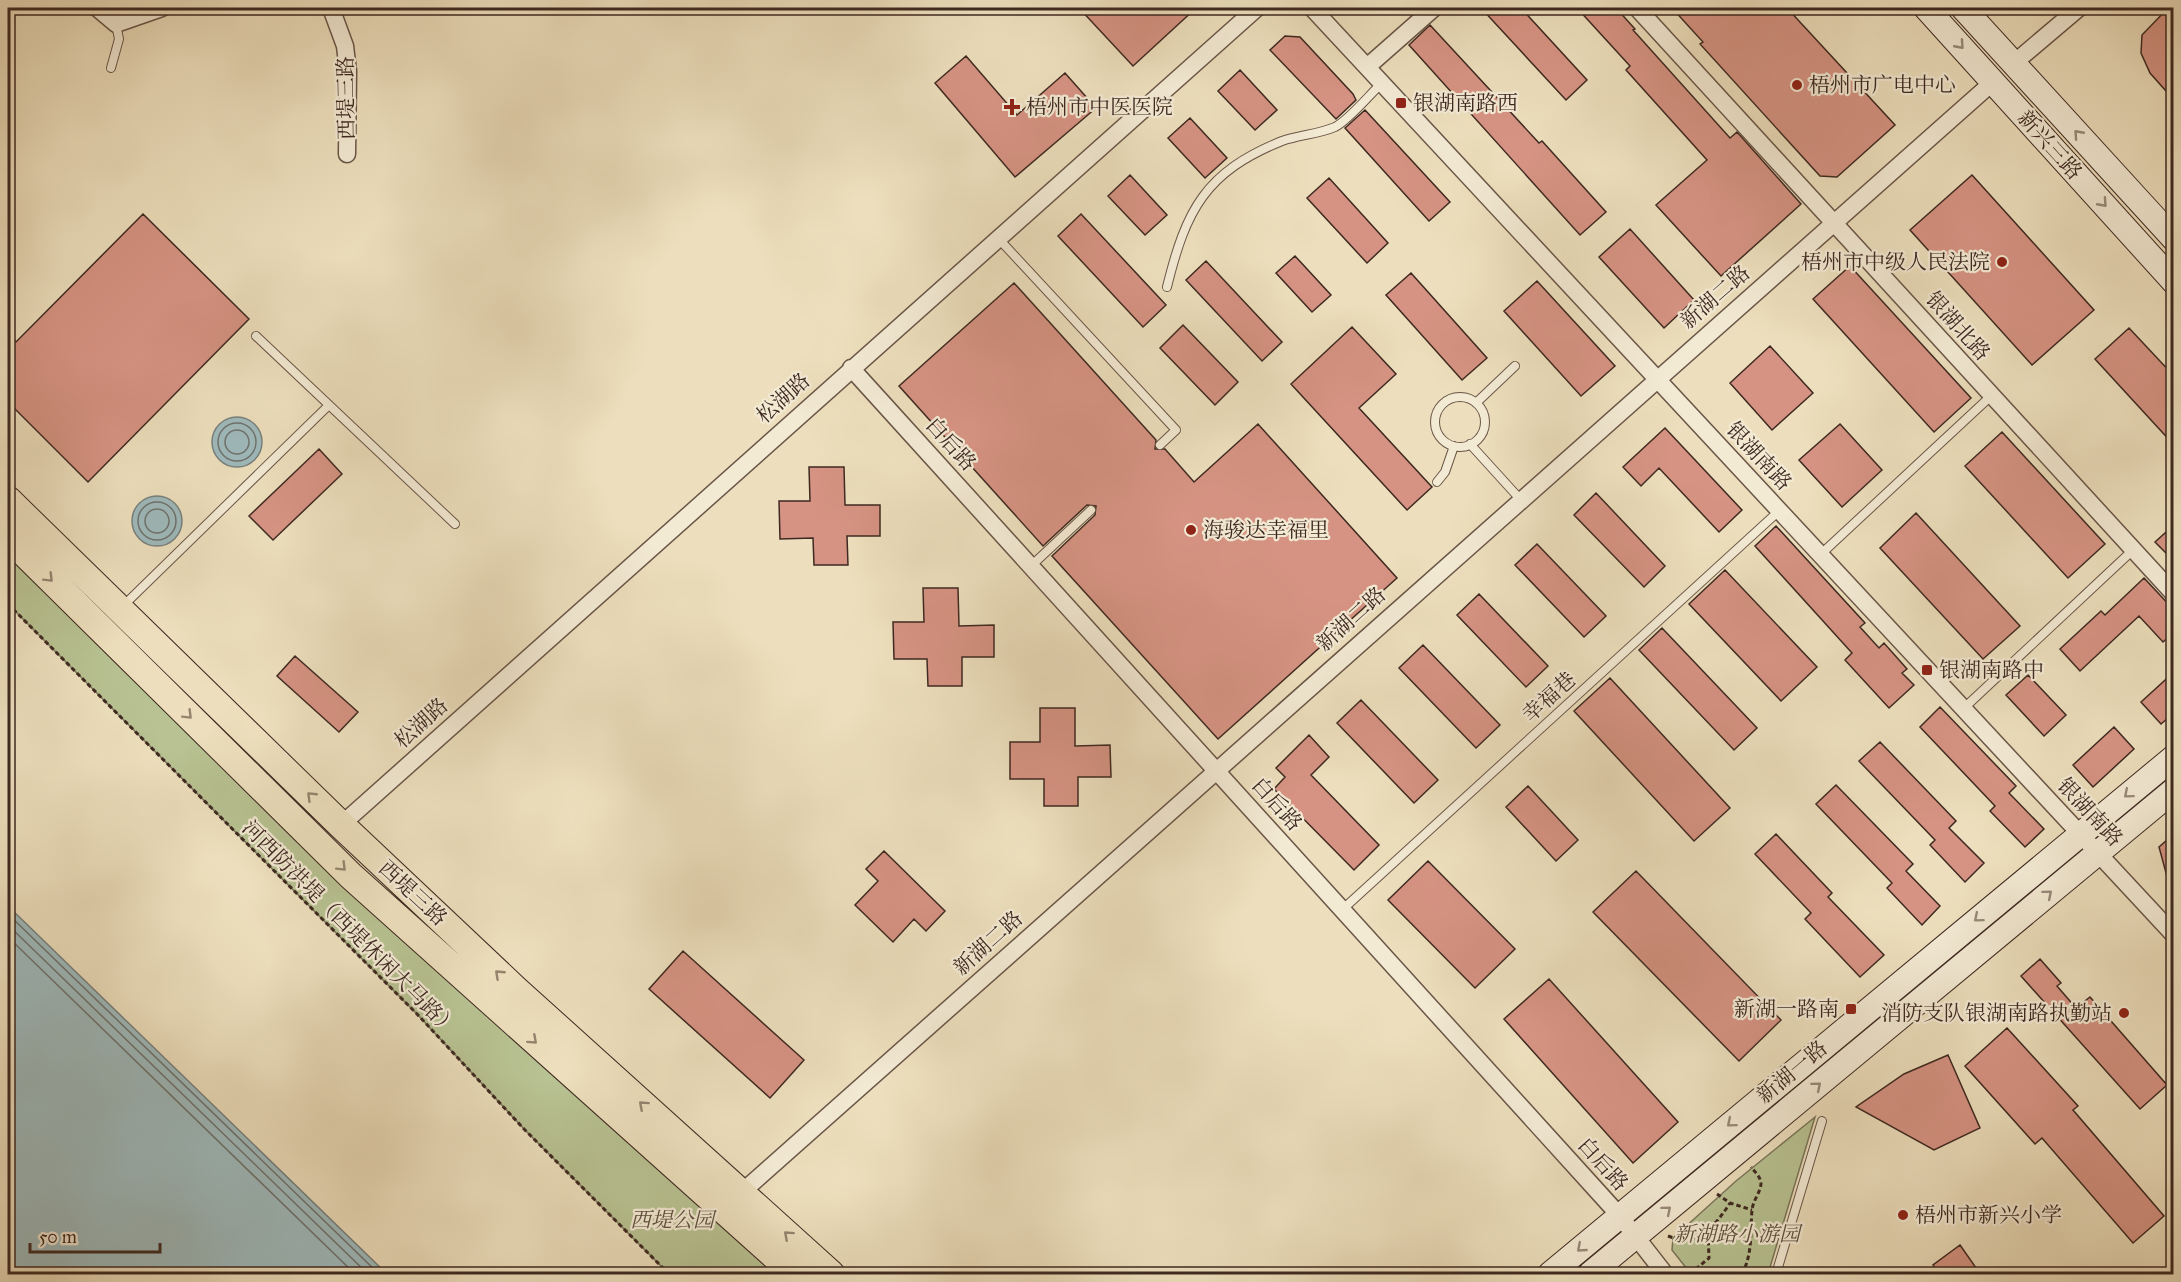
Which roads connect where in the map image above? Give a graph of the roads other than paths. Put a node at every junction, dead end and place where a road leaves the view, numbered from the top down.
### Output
1 (97, 8) edge
2 (162, 8) edge
3 (330, 8) edge
4 (1257, 8) edge
5 (1312, 8) edge
6 (1434, 8) edge
7 (1637, 8) edge
8 (1926, 8) edge
9 (1963, 8) edge
10 (2079, 8) edge
11 (116, 24) junction
12 (2014, 63) junction
13 (111, 68) dead end
14 (1367, 68) junction
15 (1993, 82) junction
16 (1382, 83) junction
17 (347, 154) dead end
18 (1833, 223) junction
19 (998, 237) junction
20 (2174, 239) edge
21 (2174, 282) edge
22 (1167, 287) dead end
23 (256, 336) dead end
24 (1515, 366) dead end
25 (851, 368) junction
26 (1656, 378) junction
27 (1992, 396) junction
28 (1476, 403) junction
29 (328, 405) junction
30 (1470, 444) junction
31 (1160, 445) dead end
32 (1454, 446) junction
33 (1437, 482) dead end
34 (1520, 499) junction
35 (8, 500) edge
36 (1091, 510) dead end
37 (1779, 511) junction
38 (455, 524) dead end
39 (8, 537) edge
40 (2133, 550) junction
41 (1820, 556) junction
42 (1031, 566) junction
43 (2174, 594) edge
44 (119, 609) junction
45 (1963, 709) junction
46 (2174, 757) edge
47 (1215, 770) junction
48 (2174, 790) edge
49 (341, 825) junction
50 (2080, 834) junction
51 (2097, 853) junction
52 (1343, 909) junction
53 (2174, 935) edge
54 (1822, 1122) dead end
55 (741, 1193) junction
56 (1619, 1215) junction
57 (1641, 1232) junction
58 (795, 1275) edge
59 (831, 1275) edge
60 (1550, 1275) edge
61 (1590, 1275) edge
62 (1665, 1275) edge
63 (1776, 1275) edge

1 - 11 street
2 - 11 street
3 - 17 street, 西堤三路
4 - 19 street, 松湖路
5 - 14 street, 银湖南路
6 - 14 street
7 - 18 street, 银湖北路
8 -> 15 street, 新兴三路
9 - 12 street, 新兴三路
10 - 12 street
11 - 13 lane
20 -> 12 street, 新兴三路
14 - 16 street, 银湖南路
15 - 18 street, 新湖二路
15 -> 21 street, 新兴三路
16 - 22 lane
16 - 26 street, 银湖南路
18 - 26 street, 新湖二路
18 - 27 street, 银湖北路
19 - 25 street, 松湖路
19 - 31 lane
23 - 29 lane
24 - 28 lane
25 - 42 street, 白后路
25 - 49 street, 松湖路
26 - 34 street, 新湖二路
26 - 37 street, 银湖南路
27 - 40 street, 银湖北路
27 - 41 lane
28 - 30 lane
28 - 32 lane
29 - 38 lane
29 - 44 lane
30 - 32 lane
30 - 34 lane
32 - 33 lane
34 - 47 street, 新湖二路
35 - 44 main road, 西堤三路
36 - 42 lane
37 - 41 street, 银湖南路
37 - 52 lane, 幸福巷
39 -> 58 main road, 西堤三路
40 - 43 street, 银湖北路
40 - 45 lane
41 - 45 street, 银湖南路
42 - 47 street, 白后路
49 -> 44 main road, 西堤三路
45 - 50 street, 银湖南路
46 -> 50 street, 新湖一路
47 - 52 street, 白后路
47 - 55 street, 新湖二路
48 - 51 street, 新湖一路
55 -> 49 main road, 西堤三路
50 - 51 street, 银湖南路
50 -> 56 street, 新湖一路
51 - 53 street, 银湖南路
57 -> 51 street, 新湖一路
52 - 56 street, 白后路
54 - 63 lane
59 -> 55 main road, 西堤三路
56 - 57 street, 白后路
56 -> 60 street, 新湖一路
57 - 61 street, 新湖一路
57 - 62 street, 白后路

